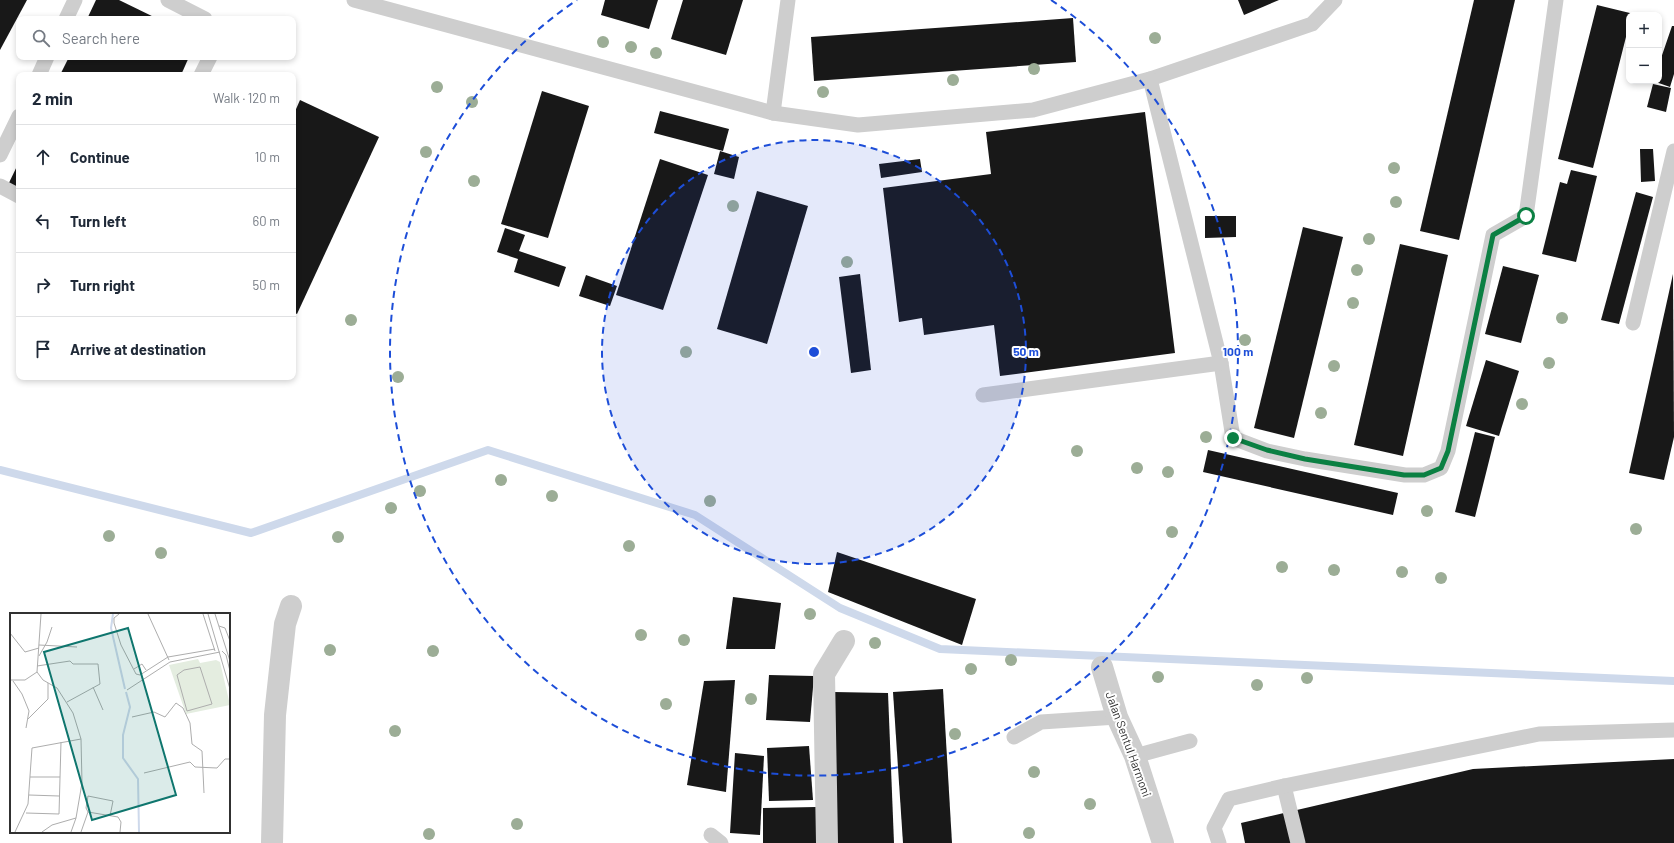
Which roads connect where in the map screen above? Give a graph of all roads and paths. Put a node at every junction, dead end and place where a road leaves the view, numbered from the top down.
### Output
1 (75, 0) edge
2 (168, 0) edge
3 (354, 0) edge
4 (788, 0) edge
5 (1335, 0) edge
6 (1556, 0) edge
7 (67, 16) edge
8 (199, 16) edge
9 (46, 60) edge
10 (208, 60) edge
11 (40, 72) edge
12 (202, 72) edge
13 (1150, 79) junction
14 (773, 113) junction
15 (16, 122) edge
16 (1674, 150) edge
17 (0, 155) edge
18 (0, 186) edge
19 (16, 194) edge
20 (1632, 323) dead end
21 (1221, 363) junction
22 (983, 395) dead end
23 (291, 606) dead end
24 (844, 641) dead end
25 (1102, 667) dead end
26 (1117, 717) junction
27 (1674, 730) edge
28 (1014, 737) dead end
29 (1190, 740) dead end
30 (1135, 756) junction
31 (1284, 786) junction
32 (272, 843) edge
33 (827, 843) edge
34 (1163, 843) edge
35 (1219, 843) edge
36 (1298, 843) edge

1 - 7 lane
2 - 8 lane
3 - 14 lane
4 - 14 lane
5 - 13 lane
6 - 21 lane
9 - 11 lane
10 - 12 lane
13 - 14 lane
13 - 21 lane
15 - 17 lane
16 - 20 lane
18 - 19 lane
21 - 22 lane
23 - 32 street
24 - 33 street
25 - 26 street, Jalan Sentul Harmoni
26 - 28 lane
26 - 30 street, Jalan Sentul Harmoni
27 - 31 lane
29 - 30 lane
30 - 34 street, Jalan Sentul Harmoni
31 - 35 lane
31 - 36 lane

